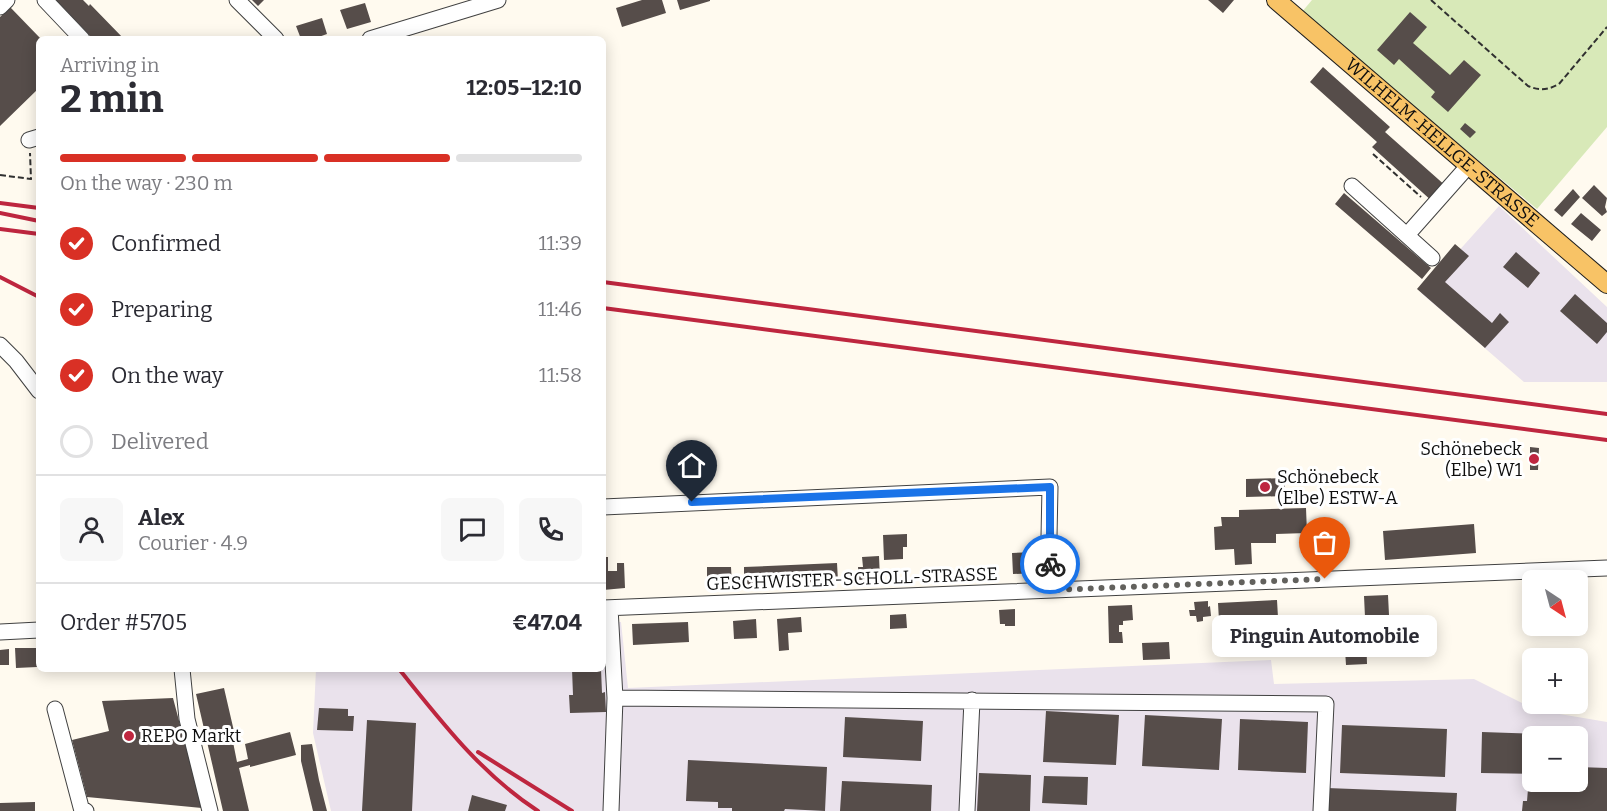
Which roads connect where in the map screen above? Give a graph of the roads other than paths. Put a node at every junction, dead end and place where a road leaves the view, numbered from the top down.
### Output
1 (8, 0) edge
2 (45, 0) edge
3 (237, 0) edge
4 (498, 0) edge
5 (1276, 0) edge
6 (0, 7) edge
7 (79, 36) edge
8 (273, 36) edge
9 (380, 36) edge
10 (1469, 165) junction
11 (1352, 186) dead end
12 (1407, 235) junction
13 (1432, 258) dead end
14 (1607, 284) edge
15 (0, 345) edge
16 (36, 387) edge
17 (606, 507) edge
18 (1607, 568) edge
19 (1052, 590) junction
20 (606, 608) edge
21 (36, 630) edge
22 (0, 632) edge
23 (182, 672) edge
24 (615, 698) junction
25 (972, 700) junction
26 (55, 709) dead end
27 (86, 811) edge
28 (210, 811) edge
29 (611, 811) edge
30 (967, 811) edge
31 (1321, 811) edge

1 - 6 street
2 - 7 street
3 - 8 street
4 - 9 street
5 - 10 main road, WILHELM-HELLGE-STRASSE
10 - 12 street
10 - 14 main road, WILHELM-HELLGE-STRASSE
11 - 12 street
12 - 13 street
15 - 16 street
17 - 19 street
18 - 19 street, GESCHWISTER-SCHOLL-STRASSE
19 - 20 street, GESCHWISTER-SCHOLL-STRASSE
20 - 24 street
21 - 22 street
23 - 28 street
24 - 25 street
24 - 29 street
25 - 30 street
25 - 31 street
26 - 27 street

